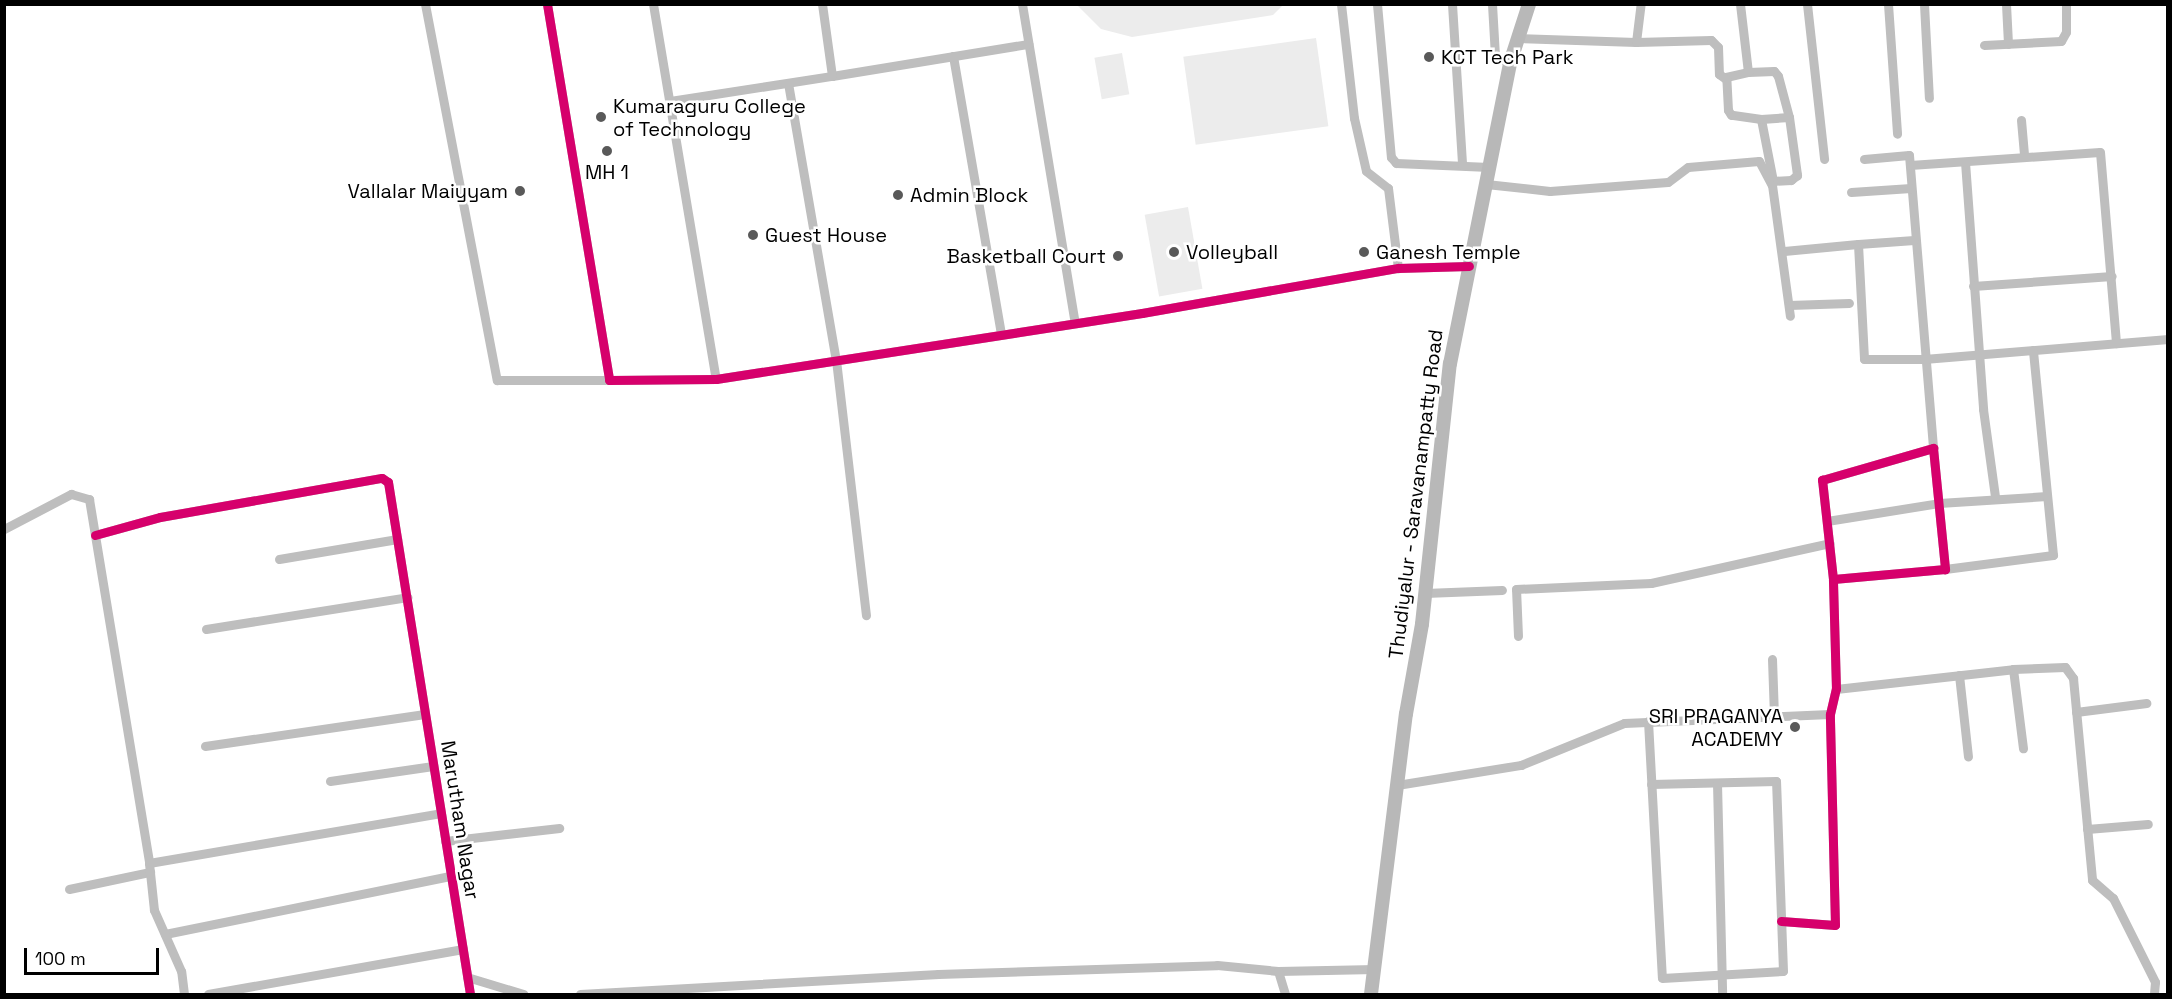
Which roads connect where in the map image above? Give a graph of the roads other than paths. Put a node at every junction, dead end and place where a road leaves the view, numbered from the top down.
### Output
1 (425, 4) edge
2 (547, 4) edge
3 (654, 4) edge
4 (822, 4) edge
5 (1022, 4) edge
6 (1341, 4) edge
7 (1377, 4) edge
8 (1452, 4) edge
9 (1492, 4) edge
10 (1529, 4) edge
11 (1641, 4) edge
12 (1740, 4) edge
13 (1807, 4) edge
14 (1888, 4) edge
15 (1924, 4) edge
16 (2006, 4) edge
17 (2066, 4) edge
18 (1518, 38) junction
19 (1636, 42) junction
20 (1028, 44) junction
21 (1984, 45) dead end
22 (2008, 45) junction
23 (953, 56) junction
24 (1510, 63) junction
25 (1748, 72) junction
26 (832, 76) junction
27 (1726, 79) junction
28 (788, 83) junction
29 (1929, 98) dead end
30 (670, 101) junction
31 (1789, 117) junction
32 (1761, 119) junction
33 (2020, 120) dead end
34 (1897, 134) dead end
35 (2024, 157) junction
36 (1824, 159) dead end
37 (1864, 159) dead end
38 (1965, 162) junction
39 (1462, 165) junction
40 (1910, 165) junction
41 (1489, 167) junction
42 (1486, 184) junction
43 (1911, 188) junction
44 (1851, 192) dead end
45 (1914, 240) junction
46 (1858, 244) junction
47 (1784, 251) junction
48 (1469, 266) junction
49 (1398, 268) junction
50 (2112, 276) junction
51 (1973, 286) junction
52 (1849, 303) dead end
53 (1788, 305) junction
54 (1790, 316) dead end
55 (1075, 323) junction
56 (1001, 335) junction
57 (2168, 339) edge
58 (2116, 343) junction
59 (2034, 350) junction
60 (1979, 354) junction
61 (1924, 359) junction
62 (836, 360) junction
63 (609, 380) junction
64 (716, 380) junction
65 (1933, 448) junction
66 (2047, 496) junction
67 (1995, 497) junction
68 (1939, 502) junction
69 (1827, 521) junction
70 (4, 529) edge
71 (95, 535) junction
72 (397, 539) junction
73 (1830, 543) junction
74 (279, 559) dead end
75 (1945, 569) junction
76 (1833, 579) junction
77 (1502, 590) dead end
78 (1425, 593) junction
79 (406, 597) junction
80 (866, 615) dead end
81 (206, 629) dead end
82 (1518, 636) dead end
83 (1772, 658) dead end
84 (2013, 669) junction
85 (1959, 675) junction
86 (1836, 689) junction
87 (2146, 703) dead end
88 (2076, 712) junction
89 (425, 714) junction
90 (1830, 714) junction
91 (1774, 716) junction
92 (1648, 721) junction
93 (205, 746) dead end
94 (2023, 748) dead end
95 (1968, 757) dead end
96 (434, 766) junction
97 (330, 781) dead end
98 (1717, 783) junction
99 (1396, 784) junction
100 (1651, 784) junction
101 (441, 813) junction
102 (2148, 824) dead end
103 (559, 828) dead end
104 (2087, 829) junction
105 (446, 841) junction
106 (150, 868) junction
107 (451, 876) junction
108 (69, 889) dead end
109 (1781, 921) junction
110 (165, 934) junction
111 (463, 949) junction
112 (1375, 969) junction
113 (1278, 971) junction
114 (1723, 975) junction
115 (467, 976) junction
116 (184, 994) edge
117 (208, 994) edge
118 (470, 994) edge
119 (523, 994) edge
120 (580, 994) edge
121 (594, 994) edge
122 (1285, 994) edge
123 (1371, 994) edge
124 (1722, 994) edge
125 (2154, 994) edge

1 - 63 street
2 - 63 street
3 - 30 street
4 - 26 street
5 - 20 street
6 - 49 street
7 - 39 street
8 - 39 street
9 - 24 street
10 - 18 main road, Thudiyalur - Saravanampatty Road
11 - 19 street
12 - 25 street
13 - 36 street
14 - 34 street
15 - 29 street
16 - 22 street
17 - 22 street
18 - 19 street
18 - 24 main road, Thudiyalur - Saravanampatty Road
19 - 27 street
20 - 23 street
20 - 55 street
21 - 22 street
23 - 26 street
23 - 56 street
24 - 41 main road, Thudiyalur - Saravanampatty Road
25 - 27 street
25 - 31 street
26 - 28 street
27 - 32 street
28 - 30 street
28 - 62 street
30 - 64 street
31 - 32 street
31 - 32 street
33 - 35 street
35 - 38 street
35 - 50 street
37 - 40 street
38 - 40 street
38 - 51 street
39 - 41 street
40 - 43 street
41 - 42 main road, Thudiyalur - Saravanampatty Road
42 - 47 street
42 - 48 main road, Thudiyalur - Saravanampatty Road
43 - 44 street
43 - 45 street
45 - 46 street
45 - 61 street
46 - 47 street
46 - 61 street
47 - 53 street
48 - 49 street
48 - 78 main road, Thudiyalur - Saravanampatty Road
49 - 55 street
50 - 51 street
50 - 58 street
51 - 60 street
52 - 53 street
53 - 54 street
55 - 56 street
56 - 62 street
57 - 58 street
58 - 59 street
59 - 60 street
59 - 66 street
60 - 61 street
60 - 67 street
61 - 65 street
62 - 64 street
62 - 80 street
63 - 64 street
65 - 68 street
65 - 69 street
66 - 67 street
66 - 75 street
67 - 68 street
68 - 69 street
68 - 75 street
69 - 73 street
70 - 71 street
71 - 72 street, Marutham Nagar
71 - 106 street
72 - 74 street
72 - 79 street, Marutham Nagar
73 - 76 street
73 - 82 street
75 - 76 street
76 - 86 street
77 - 78 street
78 - 99 main road, Thudiyalur - Saravanampatty Road
79 - 81 street
79 - 89 street, Marutham Nagar
83 - 91 street
84 - 85 street
84 - 88 street
84 - 94 street
85 - 86 street
85 - 95 street
86 - 90 street
87 - 88 street
88 - 104 street
89 - 93 street
89 - 96 street, Marutham Nagar
90 - 91 street
90 - 109 street
91 - 92 street
92 - 99 street
92 - 100 street
96 - 97 street
96 - 101 street, Marutham Nagar
98 - 100 street
98 - 109 street
98 - 114 street
99 - 112 main road, Thudiyalur - Saravanampatty Road
100 - 114 street
101 - 105 street, Marutham Nagar
101 - 106 street
102 - 104 street
103 - 105 street
104 - 125 street
105 - 107 street, Marutham Nagar
106 - 108 street
106 - 110 street
107 - 110 street
107 - 111 street, Marutham Nagar
109 - 114 street
110 - 116 street
111 - 115 street, Marutham Nagar
111 - 117 street
112 - 113 street
112 - 123 main road, Thudiyalur - Saravanampatty Road
113 - 121 street
113 - 122 street
114 - 124 street
115 - 118 street, Marutham Nagar
115 - 119 street
120 - 121 street

